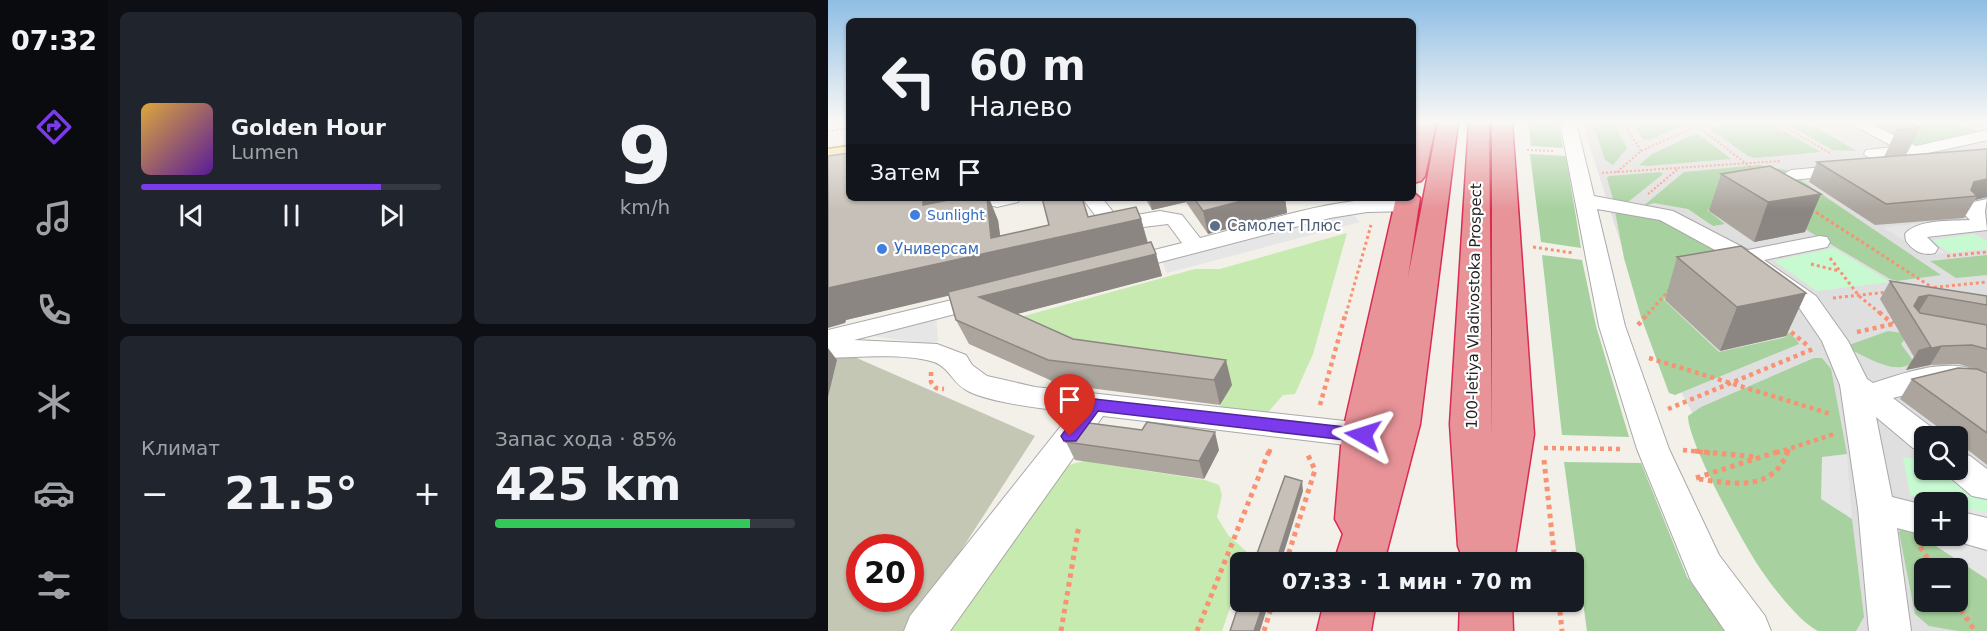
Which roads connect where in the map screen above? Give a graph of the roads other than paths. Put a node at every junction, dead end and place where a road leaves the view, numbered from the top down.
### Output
1 (1443, 151) edge
2 (1478, 151) edge
3 (1511, 151) edge
4 (1575, 151) edge
5 (1909, 151) edge
6 (1924, 151) edge
7 (1932, 151) edge
8 (1970, 152) edge
9 (1869, 160) junction
10 (1786, 168) road end
11 (1094, 201) edge
12 (1362, 201) edge
13 (1400, 201) edge
14 (1608, 204) junction
15 (1322, 205) edge
16 (1987, 205) edge
17 (1987, 223) edge
18 (1819, 242) dead end
19 (1195, 246) junction
20 (1935, 252) road end
21 (1748, 268) junction
22 (1103, 269) edge
23 (1003, 295) edge
24 (828, 338) edge
25 (828, 349) edge
26 (1987, 386) edge
27 (1862, 401) junction
28 (1094, 405) junction
29 (1914, 433) edge
30 (1363, 435) junction
31 (1968, 473) edge
32 (1984, 486) dead end
33 (1876, 508) junction
34 (1914, 518) edge
35 (1968, 529) edge
36 (1987, 534) edge
37 (1357, 552) edge
38 (1360, 552) edge
39 (1482, 552) edge
40 (1491, 552) edge
41 (1348, 612) edge
42 (1486, 612) edge
43 (925, 631) edge
44 (1344, 631) edge
45 (1486, 631) edge
46 (1750, 631) edge
47 (1890, 631) edge

1 - 38 highway
2 - 39 highway, 100-letiya Vladivostoka Prospect
3 - 40 highway
4 - 14 lane
5 - 9 lane
6 - 9 lane
7 - 8 lane
9 - 10 lane
11 - 19 lane
12 - 15 lane
13 - 30 highway
14 - 21 lane
14 - 46 lane
15 - 19 lane
16 - 17 lane
17 - 20 lane
18 - 21 lane
19 - 22 lane
21 - 27 lane
23 - 24 lane
25 - 28 lane
26 - 27 lane
27 - 29 lane
27 - 33 lane
28 - 30 lane
28 - 43 lane
30 - 37 highway
31 - 32 lane
33 - 34 lane
33 - 47 lane
35 - 36 lane
41 - 44 highway
42 - 45 highway

